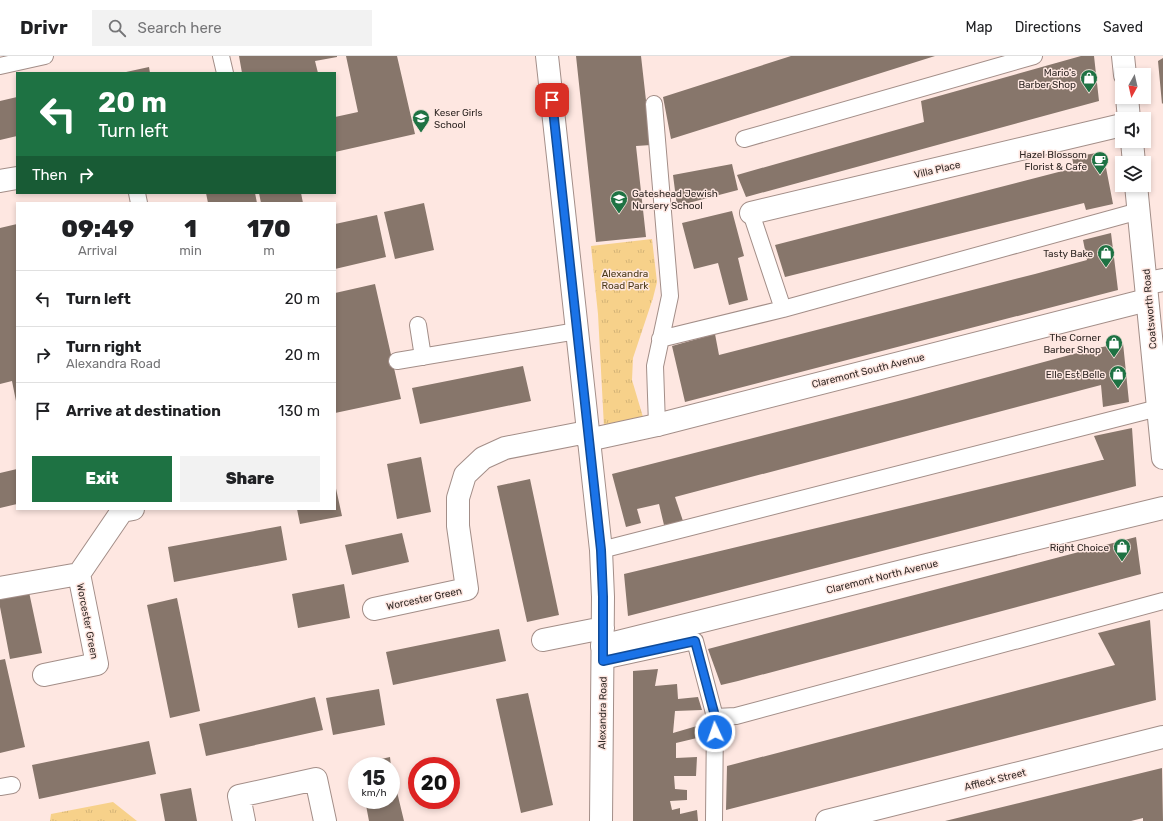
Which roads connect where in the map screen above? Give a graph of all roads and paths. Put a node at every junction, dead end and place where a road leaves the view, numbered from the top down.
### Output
1 (45, 56) edge
2 (221, 56) edge
3 (547, 56) edge
4 (1034, 56) edge
5 (1123, 56) edge
6 (0, 66) edge
7 (1124, 68) edge
8 (225, 72) edge
9 (654, 104) dead end
10 (1115, 127) edge
11 (744, 139) dead end
12 (16, 178) edge
13 (0, 182) edge
14 (1137, 192) edge
15 (1139, 211) junction
16 (751, 213) joint
17 (1152, 287) edge
18 (783, 309) junction
19 (418, 325) dead end
20 (577, 331) junction
21 (660, 339) junction
22 (423, 357) junction
23 (397, 361) dead end
24 (1158, 408) junction
25 (657, 425) junction
26 (588, 436) junction
27 (1163, 458) edge
28 (1163, 508) edge
29 (128, 510) edge
30 (601, 550) junction
31 (79, 574) junction
32 (0, 588) edge
33 (1163, 602) edge
34 (374, 609) dead end
35 (543, 640) dead end
36 (603, 645) junction
37 (44, 675) dead end
38 (715, 716) junction
39 (1163, 737) edge
40 (244, 821) edge
41 (325, 821) edge
42 (601, 821) edge
43 (714, 821) edge
44 (827, 821) edge

1 - 6 lane
2 - 8 lane
3 - 20 street, Alexandra Road
4 - 11 lane
5 - 7 street
9 - 21 lane
10 - 16 street, Villa Place
12 - 13 street
14 - 15 street, Coatsworth Road
15 - 17 street, Coatsworth Road
15 - 18 lane
16 - 18 lane
17 - 24 street, Coatsworth Road
17 - 25 street, Claremont South Avenue
18 - 21 lane
19 - 22 lane
20 - 22 lane
20 - 26 street, Alexandra Road
21 - 25 lane
22 - 23 lane
24 - 27 street, Coatsworth Road
24 - 30 lane
25 - 26 street, Claremont South Avenue
26 - 30 street, Alexandra Road
26 - 34 street, Worcester Green
28 - 36 street, Claremont North Avenue
29 - 31 street, Worcester Green
30 - 36 street, Alexandra Road
31 - 32 street, Worcester Green
31 - 37 street, Worcester Green
33 - 38 lane
35 - 36 street, Claremont North Avenue
36 - 38 lane
36 - 42 street, Alexandra Road
38 - 43 lane
39 - 44 street, Affleck Street
40 - 41 street

